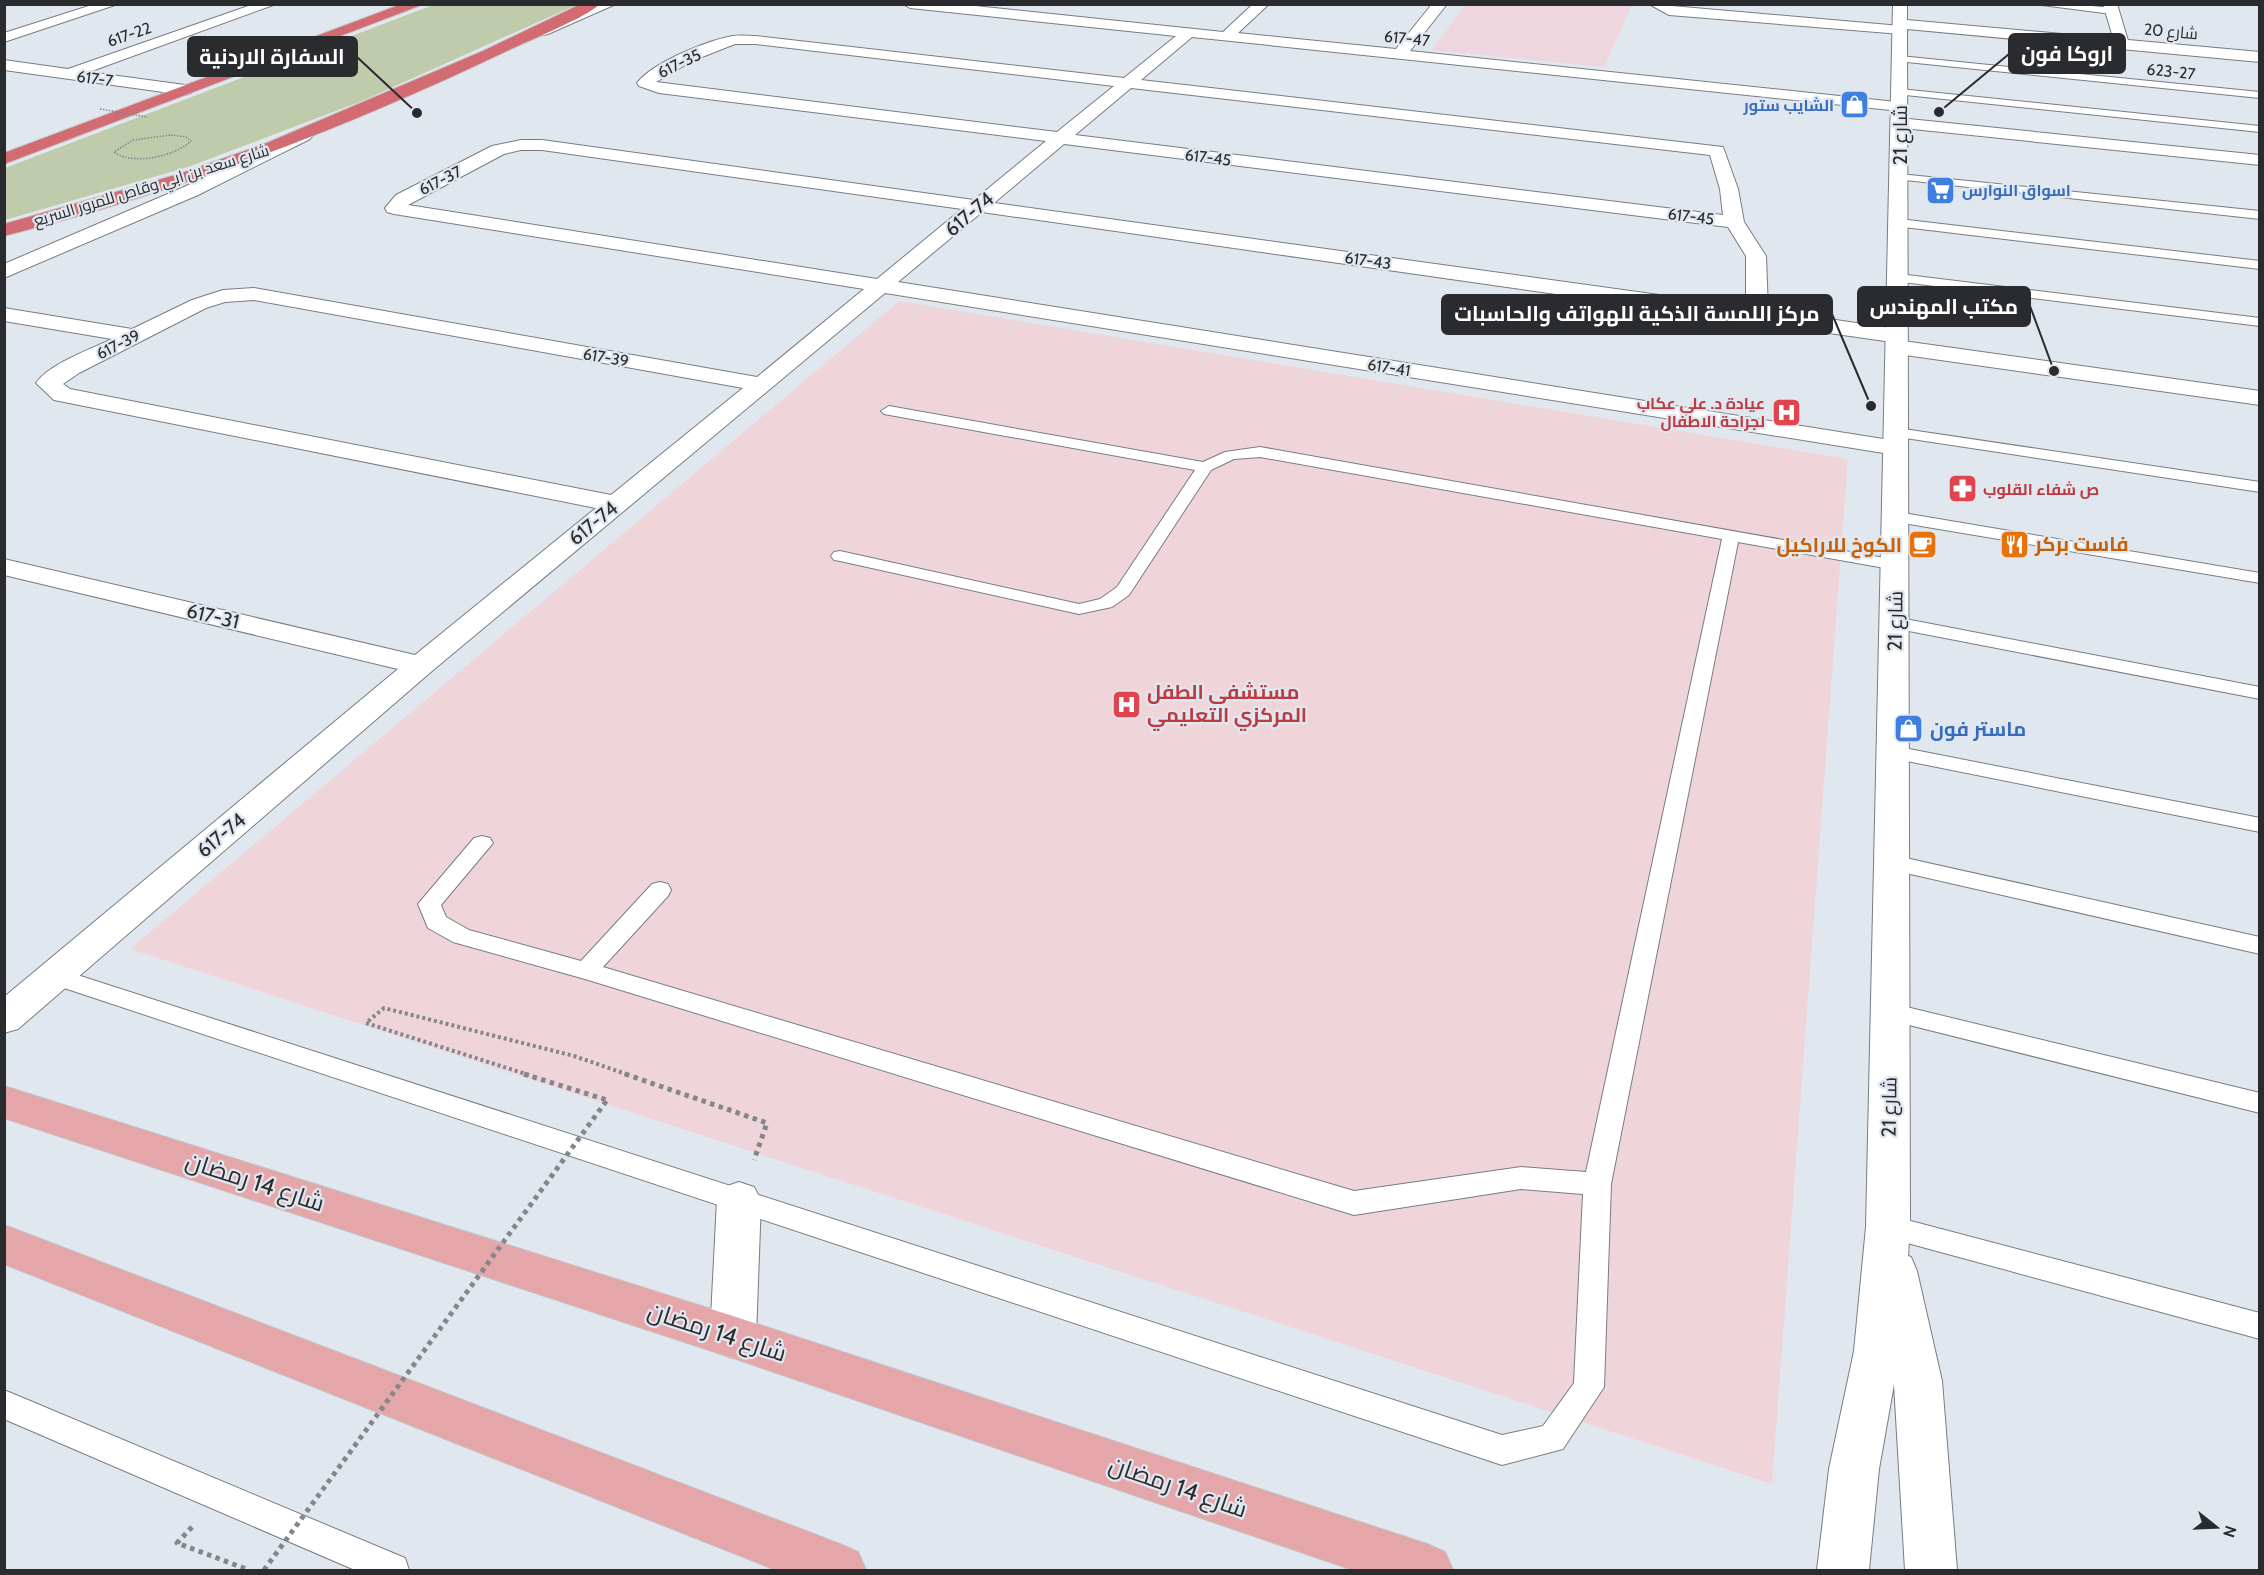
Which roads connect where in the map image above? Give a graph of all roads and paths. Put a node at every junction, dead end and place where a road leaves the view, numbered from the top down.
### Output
1 (111, 4) edge
2 (269, 4) edge
3 (410, 4) edge
4 (417, 4) edge
5 (593, 4) edge
6 (609, 4) edge
7 (910, 4) edge
8 (1262, 4) edge
9 (1440, 4) edge
10 (1656, 4) edge
11 (2038, 4) edge
12 (952, 7) edge
13 (2111, 8) edge
14 (1100, 10) dead end
15 (370, 20) junction
16 (1900, 20) edge
17 (1083, 22) junction
18 (1188, 33) junction
19 (1226, 37) junction
20 (4, 38) edge
21 (519, 40) junction
22 (2122, 44) junction
23 (1399, 55) junction
24 (2259, 57) edge
25 (1900, 59) junction
26 (4, 65) edge
27 (69, 74) junction
28 (1129, 82) junction
29 (185, 90) junction
30 (2259, 95) edge
31 (1899, 107) junction
32 (100, 109) dead end
33 (148, 117) dead end
34 (2259, 129) edge
35 (304, 135) junction
36 (152, 136) joint
37 (1059, 138) junction
38 (4, 159) edge
39 (2259, 160) edge
40 (1900, 177) junction
41 (978, 206) junction
42 (2259, 215) edge
43 (1734, 222) junction
44 (1899, 223) junction
45 (4, 230) edge
46 (2259, 265) edge
47 (4, 272) edge
48 (1899, 278) junction
49 (882, 287) junction
50 (4, 314) edge
51 (1757, 315) junction
52 (2259, 322) edge
53 (134, 336) junction
54 (1898, 342) junction
55 (763, 385) junction
56 (2259, 398) edge
57 (889, 411) dead end
58 (1896, 440) junction
59 (1205, 467) junction
60 (2259, 487) edge
61 (616, 504) junction
62 (1897, 517) junction
63 (1731, 535) junction
64 (840, 556) dead end
65 (1896, 565) junction
66 (4, 567) edge
67 (2259, 578) edge
68 (1895, 623) junction
69 (421, 665) junction
70 (2259, 693) edge
71 (1894, 752) junction
72 (2259, 825) edge
73 (482, 843) dead end
74 (1892, 863) junction
75 (660, 890) dead end
76 (2259, 946) edge
77 (586, 971) junction
78 (54, 976) junction
79 (1890, 1012) junction
80 (4, 1019) edge
81 (4, 1102) edge
82 (2259, 1102) edge
83 (1597, 1184) junction
84 (739, 1200) junction
85 (1888, 1232) junction
86 (4, 1244) edge
87 (2259, 1326) edge
88 (733, 1337) junction
89 (4, 1404) edge
90 (219, 1497) junction
91 (249, 1570) edge
92 (264, 1570) edge
93 (393, 1570) edge
94 (840, 1570) edge
95 (1427, 1570) edge
96 (1843, 1570) edge
97 (1931, 1570) edge

1 - 20 street
2 - 27 street, 617-22
3 - 15 street
4 - 15 highway
5 - 21 highway, شارع سعد بن ابي وقاص للمرور السريع
6 - 21 street
7 - 12 street, 617-47
8 - 19 street
9 - 23 street
10 - 16 street, شارع 20
11 - 13 lane
12 - 17 street, 617-47
13 - 22 street
14 - 17 street
15 - 29 highway
16 - 22 street, شارع 20
16 - 25 street, شارع 21
17 - 18 street, 617-47
18 - 19 street, 617-47
18 - 28 street, 617-74
19 - 23 street, 617-47
21 - 35 highway, شارع سعد بن ابي وقاص للمرور السريع
22 - 24 street, شارع 20
23 - 31 street, 617-47
25 - 30 lane, 623-27
25 - 31 street, شارع 21
26 - 27 street, 617-7
27 - 29 street, 617-7
28 - 37 street, 617-74
28 - 37 street, 617-35
28 - 43 street, 617-45
29 - 38 highway
31 - 34 lane
31 - 39 street, 617-47
31 - 40 street, شارع 21
32 - 33 path, bridge
35 - 45 highway, شارع سعد بن ابي وقاص للمرور السريع
35 - 47 street
36 - 36 path
37 - 41 street, 617-74
37 - 43 street, 617-45
40 - 42 lane
40 - 44 street, شارع 21
41 - 49 street, 617-74
41 - 49 street, 617-37
41 - 51 street, 617-43
43 - 51 street
44 - 46 lane
44 - 48 street, شارع 21
48 - 52 lane
48 - 54 street, شارع 21
49 - 55 street, 617-74
49 - 58 street, 617-41
50 - 53 street
51 - 54 street, 617-43
53 - 55 street, 617-39
53 - 61 street, 617-39
54 - 56 street, 617-43
54 - 58 street, شارع 21
55 - 61 street, 617-74
57 - 59 lane
58 - 60 lane
58 - 62 street, شارع 21
59 - 63 lane
59 - 64 lane
61 - 69 street, 617-74
62 - 65 street, شارع 21
62 - 67 lane
63 - 65 lane
63 - 83 lane
65 - 68 street, شارع 21
66 - 69 street, 617-31
68 - 70 lane
68 - 71 street, شارع 21
69 - 78 street, 617-74
71 - 72 lane
71 - 74 street, شارع 21
73 - 77 lane
74 - 76 lane
74 - 79 street, شارع 21
75 - 77 lane
77 - 83 lane
78 - 80 street, 617-74
78 - 84 lane
79 - 82 lane
79 - 85 street, شارع 21
81 - 88 main road, شارع 14 رمضان
83 - 84 lane
84 - 88 street
84 - 92 path, bridge
85 - 87 lane
85 - 96 street, شارع 21
85 - 97 street, شارع 21
86 - 94 main road
88 - 95 main road, شارع 14 رمضان
89 - 90 lane
90 - 91 path
90 - 93 lane

